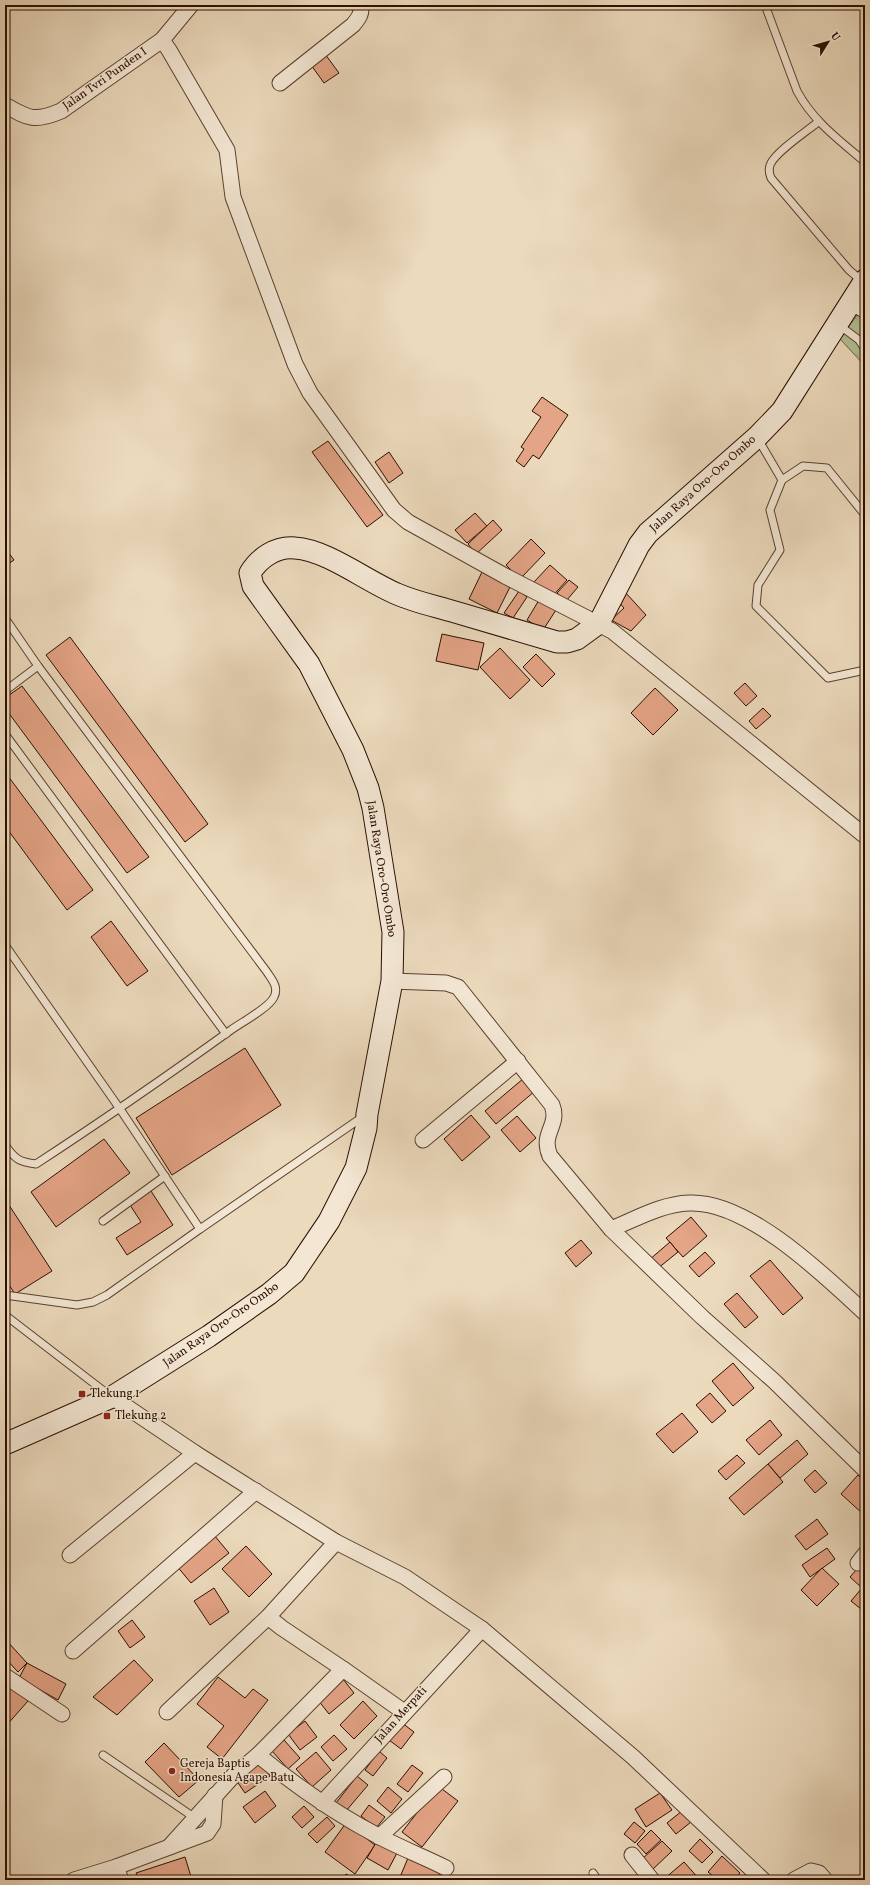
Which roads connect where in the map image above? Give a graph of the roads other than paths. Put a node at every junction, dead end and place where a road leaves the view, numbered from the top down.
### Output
1 (191, 5) edge
2 (360, 5) edge
3 (765, 5) edge
4 (162, 40) junction
5 (280, 83) dead end
6 (5, 105) edge
7 (818, 122) junction
8 (865, 162) edge
9 (864, 281) edge
10 (857, 310) edge
11 (837, 324) junction
12 (865, 349) edge
13 (757, 437) junction
14 (782, 480) junction
15 (865, 515) edge
16 (5, 618) edge
17 (599, 623) junction
18 (38, 666) junction
19 (865, 670) edge
20 (5, 691) edge
21 (5, 734) edge
22 (865, 836) edge
23 (5, 945) edge
24 (392, 981) junction
25 (226, 1034) junction
26 (518, 1061) junction
27 (120, 1109) junction
28 (367, 1114) junction
29 (422, 1140) dead end
30 (5, 1145) edge
31 (165, 1176) junction
32 (103, 1221) dead end
33 (200, 1229) junction
34 (611, 1229) junction
35 (5, 1295) edge
36 (865, 1313) edge
37 (5, 1315) edge
38 (112, 1397) junction
39 (5, 1444) edge
40 (195, 1453) junction
41 (865, 1470) edge
42 (256, 1491) junction
43 (336, 1542) junction
44 (70, 1555) dead end
45 (268, 1616) junction
46 (482, 1629) junction
47 (73, 1651) dead end
48 (343, 1668) junction
49 (5, 1676) edge
50 (166, 1712) dead end
51 (404, 1712) junction
52 (62, 1714) dead end
53 (104, 1755) dead end
54 (258, 1755) junction
55 (444, 1777) dead end
56 (215, 1795) junction
57 (322, 1803) junction
58 (195, 1818) junction
59 (379, 1837) junction
60 (169, 1846) junction
61 (632, 1855) dead end
62 (446, 1868) dead end
63 (119, 1873) edge
64 (593, 1873) dead end
65 (74, 1880) edge
66 (598, 1880) edge
67 (652, 1880) edge
68 (763, 1880) edge
69 (794, 1880) edge
70 (825, 1880) edge

1 - 4 street, Jalan Tvri Punden I
2 - 5 street
3 - 7 lane
4 - 6 street, Jalan Tvri Punden I
4 - 17 street
7 - 8 lane
7 - 9 lane
9 - 10 main road, Jalan Raya Oro-Oro Ombo
10 - 11 main road, Jalan Raya Oro-Oro Ombo
11 - 12 lane
11 - 13 main road, Jalan Raya Oro-Oro Ombo
13 - 14 lane
13 - 17 main road, Jalan Raya Oro-Oro Ombo
14 - 15 lane
14 - 19 lane
16 - 18 lane
17 - 22 street
17 - 24 main road, Jalan Raya Oro-Oro Ombo
18 - 20 lane
18 - 25 lane
21 - 25 lane
23 - 27 lane
24 - 26 street
24 - 28 main road, Jalan Raya Oro-Oro Ombo
25 - 27 lane
26 - 29 street
26 - 34 street
27 - 30 lane
27 - 31 lane
28 - 33 lane
28 - 38 main road, Jalan Raya Oro-Oro Ombo
31 - 32 lane
31 - 33 lane
33 - 35 lane
34 - 36 street
34 - 41 street
37 - 38 lane
38 - 39 main road, Jalan Raya Oro-Oro Ombo
38 - 40 street
40 - 42 street
40 - 44 street
42 - 43 street
42 - 47 street
43 - 45 street
43 - 46 street
45 - 48 street
45 - 50 street
46 - 51 street, Jalan Merpati
46 - 68 street
48 - 51 street
48 - 54 street
49 - 52 street
51 - 57 street, Jalan Merpati
53 - 58 lane
54 - 56 street
54 - 57 street
55 - 59 street
56 - 58 street
56 - 60 street
57 - 59 street
58 - 60 street
59 - 62 street
60 - 63 street
61 - 67 street
63 - 65 street
64 - 66 lane
69 - 70 street

